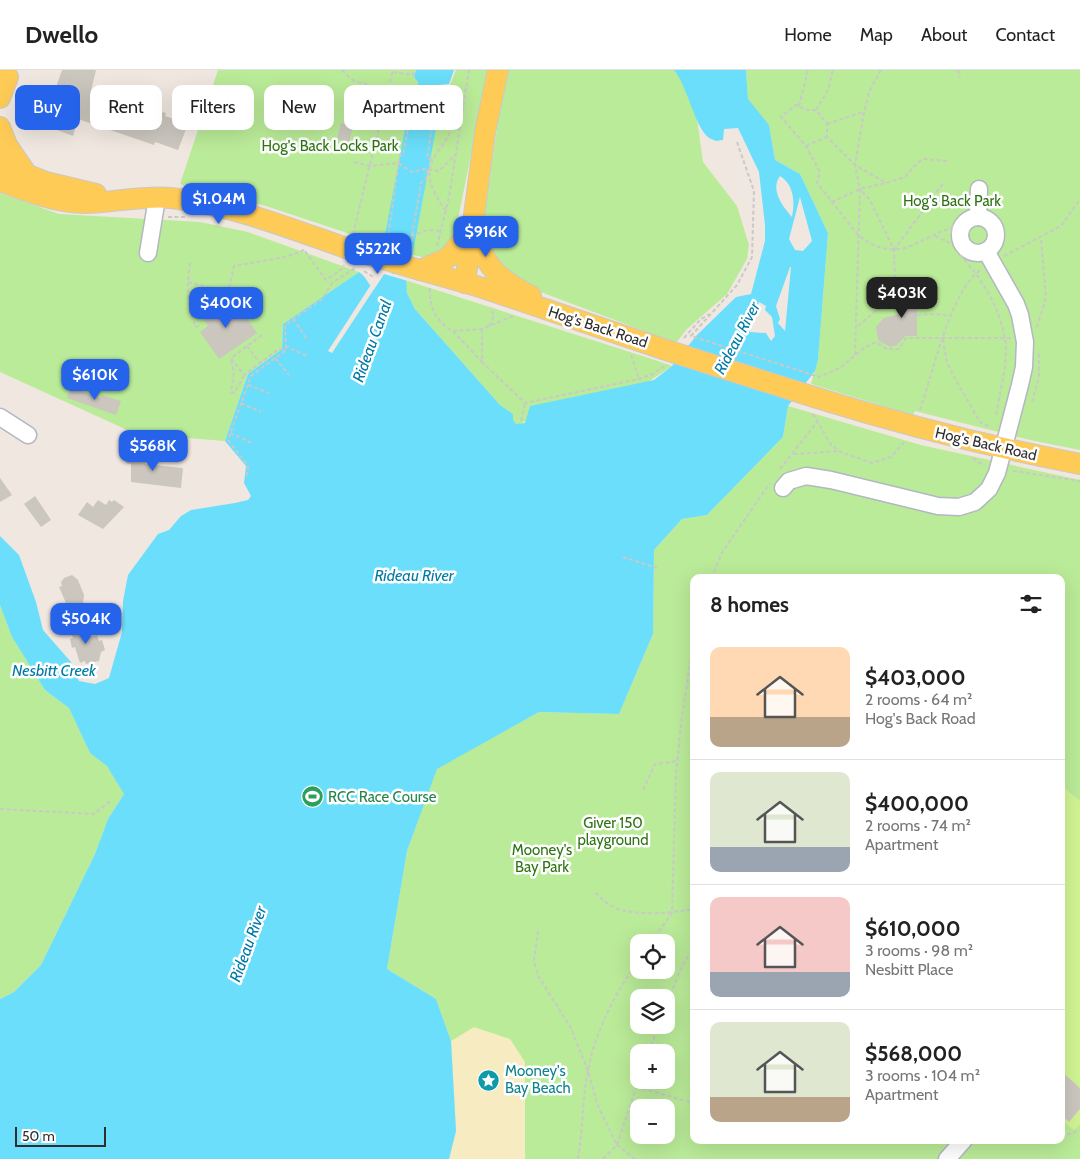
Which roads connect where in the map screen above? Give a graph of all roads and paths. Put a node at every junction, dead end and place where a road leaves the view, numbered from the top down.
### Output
1 (342, 70) edge
2 (414, 70) edge
3 (469, 70) edge
4 (498, 70) edge
5 (808, 70) edge
6 (833, 70) edge
7 (881, 70) edge
8 (958, 70) edge
9 (393, 71) edge
10 (7, 78) edge
11 (960, 78) dead end
12 (368, 85) edge
13 (391, 85) edge
14 (467, 89) junction
15 (463, 91) edge
16 (0, 98) edge
17 (799, 106) junction
18 (816, 110) junction
19 (864, 112) junction
20 (463, 114) edge
21 (827, 124) junction
22 (0, 127) edge
23 (380, 130) edge
24 (408, 130) edge
25 (432, 130) edge
26 (451, 130) edge
27 (461, 130) edge
28 (827, 137) junction
29 (737, 142) dead end
30 (806, 146) junction
31 (457, 152) junction
32 (432, 160) junction
33 (947, 161) dead end
34 (354, 162) dead end
35 (0, 164) edge
36 (399, 164) junction
37 (855, 165) junction
38 (370, 166) junction
39 (428, 170) junction
40 (28, 176) junction
41 (0, 181) edge
42 (944, 182) dead end
43 (886, 183) junction
44 (979, 188) dead end
45 (860, 189) junction
46 (158, 198) junction
47 (116, 200) junction
48 (832, 202) junction
49 (446, 211) junction
50 (964, 221) junction
51 (472, 229) junction
52 (440, 231) junction
53 (858, 235) junction
54 (411, 236) junction
55 (935, 236) junction
56 (953, 244) junction
57 (347, 249) junction
58 (436, 249) dead end
59 (894, 250) junction
60 (986, 251) junction
61 (148, 253) dead end
62 (190, 263) dead end
63 (355, 268) dead end
64 (420, 270) junction
65 (188, 282) junction
66 (465, 283) junction
67 (430, 288) dead end
68 (484, 304) dead end
69 (896, 305) junction
70 (713, 311) junction
71 (520, 315) dead end
72 (904, 316) junction
73 (951, 316) dead end
74 (293, 319) junction
75 (575, 320) junction
76 (202, 324) dead end
77 (489, 326) junction
78 (857, 326) junction
79 (906, 327) dead end
80 (482, 329) junction
81 (452, 330) junction
82 (262, 334) dead end
83 (1018, 337) dead end
84 (1005, 338) junction
85 (308, 339) dead end
86 (943, 339) junction
87 (247, 346) junction
88 (285, 346) junction
89 (286, 350) junction
90 (669, 352) junction
91 (307, 356) dead end
92 (855, 356) junction
93 (231, 358) junction
94 (275, 358) junction
95 (631, 359) dead end
96 (482, 362) junction
97 (260, 363) junction
98 (249, 371) junction
99 (244, 375) junction
100 (252, 375) junction
101 (289, 376) dead end
102 (639, 379) junction
103 (248, 385) junction
104 (269, 393) dead end
105 (241, 403) junction
106 (525, 403) junction
107 (261, 412) dead end
108 (918, 416) dead end
109 (0, 417) edge
110 (521, 421) dead end
111 (996, 421) dead end
112 (995, 430) dead end
113 (230, 434) junction
114 (28, 435) dead end
115 (905, 441) dead end
116 (252, 442) dead end
117 (842, 452) junction
118 (1000, 459) junction
119 (1080, 464) edge
120 (247, 476) dead end
121 (1080, 482) edge
122 (783, 488) dead end
123 (764, 489) dead end
124 (623, 557) dead end
125 (657, 568) dead end
126 (713, 574) edge
127 (690, 670) edge
128 (678, 761) junction
129 (643, 790) dead end
130 (110, 801) dead end
131 (0, 809) edge
132 (595, 893) dead end
133 (690, 909) edge
134 (672, 913) junction
135 (538, 931) dead end
136 (657, 934) edge
137 (690, 953) edge
138 (630, 974) edge
139 (673, 989) edge
140 (588, 1071) junction
141 (635, 1089) edge
142 (643, 1089) edge
143 (690, 1102) edge
144 (1080, 1130) edge
145 (1065, 1136) edge
146 (960, 1144) edge
147 (617, 1145) junction
148 (578, 1159) edge
149 (603, 1159) edge
150 (635, 1159) edge
151 (946, 1159) edge

1 - 12 path
2 - 9 path
3 - 14 path
4 - 51 main road
5 - 17 path
6 - 18 path
7 - 19 path
8 - 11 path
9 - 13 path
10 - 16 main road
14 - 15 path
14 - 20 path
17 - 18 path
17 - 30 path
18 - 21 path
19 - 21 path
19 - 37 path
21 - 28 path
22 - 40 main road
23 - 38 path
24 - 36 path
25 - 32 path
26 - 32 path
27 - 31 path
28 - 30 path
28 - 37 path
29 - 70 path
30 - 48 path
31 - 39 path
31 - 49 path
32 - 39 path
33 - 43 path
34 - 38 path
35 - 40 main road, Hog's Back Road
36 - 38 path
36 - 39 path
36 - 54 path
37 - 43 path
37 - 45 path
38 - 57 path
39 - 49 path
39 - 54 path
40 - 47 main road, Hog's Back Road
41 - 47 main road, Hog's Back Road
42 - 59 path
43 - 45 path
44 - 50 street
45 - 48 path
45 - 53 path
45 - 59 path
46 - 47 main road, Hog's Back Road
46 - 57 main road, Hog's Back Road
46 - 61 street
48 - 53 path
49 - 52 path
50 - 55 path
50 - 56 path
50 - 60 street
50 - 60 street
51 - 64 main road
51 - 66 main road
51 - 75 main road
52 - 54 path
52 - 58 path
53 - 59 path
53 - 78 path
55 - 56 path
55 - 59 path
56 - 84 path
57 - 64 main road, Hog's Back Road, bridge
57 - 65 path
59 - 69 path
60 - 118 street
62 - 65 path
63 - 74 path
64 - 66 main road, Hog's Back Road
65 - 76 path
66 - 75 main road, Hog's Back Road
67 - 81 path
68 - 77 path
69 - 72 path
69 - 78 path
70 - 90 path
70 - 92 path
71 - 77 path
72 - 73 path
72 - 79 path
74 - 85 path
74 - 88 path
75 - 90 main road, Hog's Back Road
77 - 80 path
78 - 92 path
80 - 81 path
80 - 96 path
81 - 96 path
82 - 87 path
83 - 84 path
84 - 86 path
84 - 111 path
86 - 92 path
86 - 108 path
86 - 112 path
87 - 93 path
87 - 97 path
88 - 89 path
88 - 91 path
89 - 94 path
89 - 97 path
90 - 102 path
90 - 118 main road, Hog's Back Road, bridge
93 - 99 path
93 - 99 path
94 - 100 path
94 - 101 path
95 - 102 path
96 - 106 path
97 - 98 path
98 - 99 path
98 - 100 path
100 - 103 path
102 - 106 path
103 - 104 path
103 - 105 path
105 - 107 path
105 - 113 path
106 - 110 path
109 - 114 street
113 - 116 path
113 - 120 path
115 - 117 path
117 - 117 path
118 - 119 main road, Hog's Back Road
118 - 121 path
118 - 122 street
123 - 126 path
124 - 125 path
127 - 128 path
128 - 129 path
128 - 134 path
130 - 131 path
132 - 134 path
133 - 134 path
134 - 136 path
135 - 140 path
137 - 139 path
138 - 140 path
140 - 147 path
140 - 148 path
141 - 147 path
142 - 143 path
144 - 145 path
146 - 151 street
147 - 149 path
147 - 150 path

